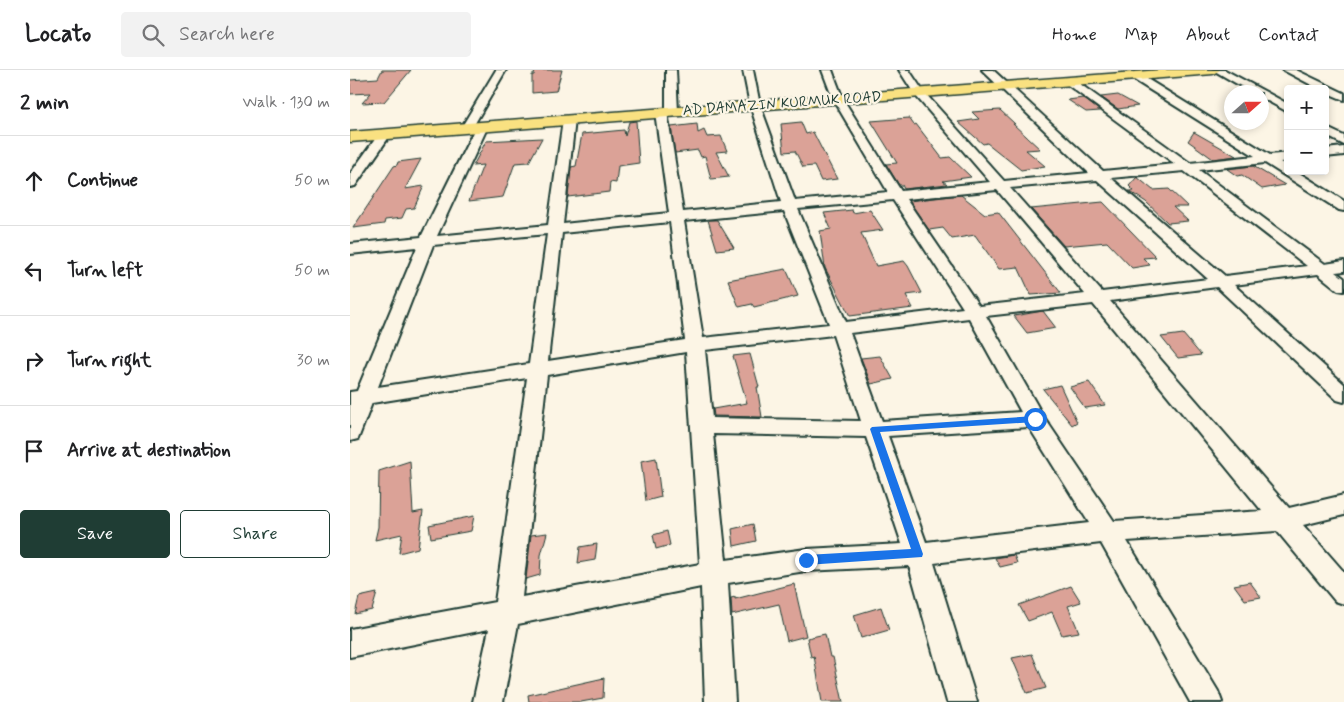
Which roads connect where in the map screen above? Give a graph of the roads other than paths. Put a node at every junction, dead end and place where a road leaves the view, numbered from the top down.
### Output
1 (501, 70) edge
2 (671, 70) edge
3 (748, 70) edge
4 (827, 70) edge
5 (904, 70) edge
6 (987, 70) edge
7 (1213, 70) edge
8 (1218, 70) edge
9 (1288, 70) edge
10 (1143, 73) edge
11 (1072, 77) edge
12 (1245, 85) edge
13 (1004, 86) junction
14 (919, 93) junction
15 (1344, 97) edge
16 (1269, 98) edge
17 (838, 99) junction
18 (754, 105) junction
19 (1284, 107) edge
20 (666, 112) junction
21 (569, 120) junction
22 (475, 127) junction
23 (1329, 132) edge
24 (385, 134) junction
25 (350, 137) edge
26 (1344, 141) edge
27 (1344, 151) edge
28 (1329, 153) edge
29 (1284, 157) edge
30 (1265, 159) junction
31 (1186, 166) junction
32 (1098, 174) junction
33 (350, 183) edge
34 (1000, 184) junction
35 (896, 194) junction
36 (789, 205) junction
37 (1344, 207) edge
38 (677, 215) junction
39 (555, 227) junction
40 (427, 241) junction
41 (350, 249) edge
42 (1344, 266) edge
43 (1321, 269) junction
44 (1220, 281) junction
45 (1344, 286) edge
46 (1097, 298) junction
47 (975, 313) junction
48 (839, 327) junction
49 (695, 345) junction
50 (536, 369) junction
51 (1344, 395) edge
52 (358, 398) edge
53 (1035, 419) junction
54 (702, 426) junction
55 (875, 429) junction
56 (350, 433) edge
57 (1344, 505) edge
58 (1282, 520) junction
59 (1108, 532) junction
60 (918, 554) junction
61 (714, 573) junction
62 (1344, 592) edge
63 (506, 612) junction
64 (350, 643) edge
65 (488, 702) edge
66 (720, 702) edge
67 (962, 702) edge
68 (1207, 702) edge

1 - 22 street
2 - 20 street
3 - 18 street
4 - 17 street
5 - 14 street
6 - 13 street
7 - 10 highway, AD DAMAZIN KURMUK ROAD
8 - 12 street
9 - 15 street
10 - 11 highway, AD DAMAZIN KURMUK ROAD
10 - 30 street
11 - 13 highway, AD DAMAZIN KURMUK ROAD
11 - 31 street
13 - 14 highway, AD DAMAZIN KURMUK ROAD
13 - 32 street
14 - 17 highway, AD DAMAZIN KURMUK ROAD
14 - 34 street
16 - 19 street
17 - 18 highway, AD DAMAZIN KURMUK ROAD
17 - 35 street
18 - 20 highway, AD DAMAZIN KURMUK ROAD
18 - 36 street
20 - 21 highway, AD DAMAZIN KURMUK ROAD
20 - 38 street
21 - 22 highway, AD DAMAZIN KURMUK ROAD
21 - 39 street
22 - 24 highway, AD DAMAZIN KURMUK ROAD
22 - 40 street
23 - 26 street
24 - 25 highway, AD DAMAZIN KURMUK ROAD
24 - 33 street
27 - 28 street
29 - 30 street
30 - 31 street
30 - 37 street
31 - 32 street
31 - 43 street
32 - 34 street
32 - 44 street
34 - 35 street
34 - 46 street
35 - 36 street
35 - 47 street
36 - 38 street
36 - 48 street
38 - 39 street
38 - 49 street
39 - 40 street
39 - 50 street
40 - 41 street
40 - 52 street
42 - 43 street
43 - 44 street
43 - 45 street
44 - 46 street
44 - 51 street
46 - 47 street
46 - 58 street
47 - 48 street
47 - 53 street
48 - 49 street
48 - 55 street
49 - 50 street
49 - 54 street
50 - 52 street
50 - 63 street
52 - 56 street
53 - 55 street
53 - 59 street
54 - 55 street
54 - 61 street
55 - 60 street
57 - 58 street
58 - 59 street
58 - 62 street
59 - 60 street
59 - 68 street
60 - 61 street
60 - 67 street
61 - 63 street
61 - 66 street
63 - 64 street
63 - 65 street

